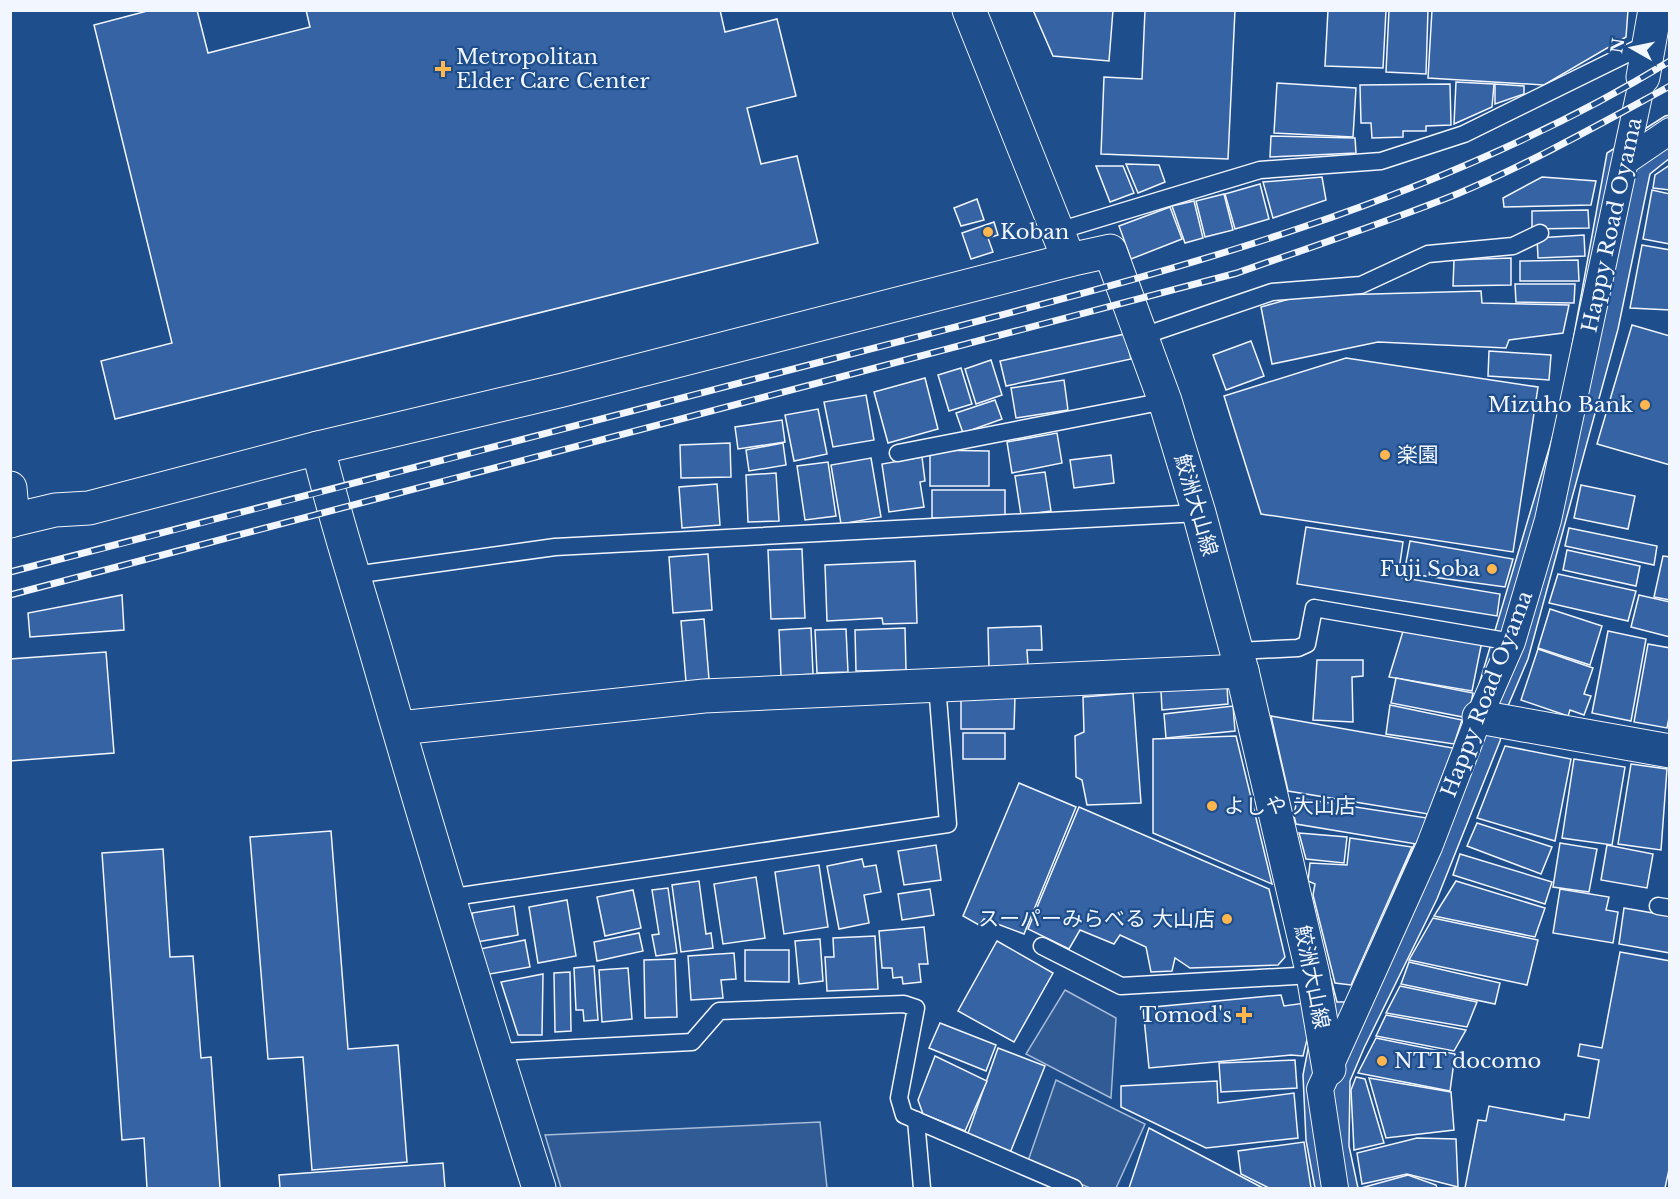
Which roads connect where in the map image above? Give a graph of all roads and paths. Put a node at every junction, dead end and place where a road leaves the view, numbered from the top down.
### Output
1 (969, 10) edge
2 (1655, 10) edge
3 (1649, 43) junction
4 (1643, 77) joint
5 (1670, 131) edge
6 (1626, 161) junction
7 (1540, 233) dead end
8 (1063, 246) junction
9 (1140, 337) junction
10 (1165, 401) junction
11 (318, 448) junction
12 (898, 453) dead end
13 (10, 488) edge
14 (1199, 513) junction
15 (12, 521) edge
16 (354, 574) junction
17 (1512, 642) junction
18 (1240, 661) junction
19 (937, 685) junction
20 (1479, 717) junction
21 (399, 728) junction
22 (1670, 751) edge
23 (447, 898) junction
24 (1042, 946) dead end
25 (1313, 975) junction
26 (496, 1052) junction
27 (1329, 1069) junction
28 (916, 1120) junction
29 (539, 1188) edge
30 (922, 1188) edge
31 (1074, 1188) edge
32 (1335, 1188) edge

1 - 8 street
2 - 3 street
3 - 4 street
3 - 8 lane
4 - 6 street, Happy Road Oyama
5 - 6 street
6 - 17 street, Happy Road Oyama
7 - 9 lane
8 - 9 street, 鮫洲大山線
8 - 11 street
9 - 10 street, 鮫洲大山線
10 - 12 lane
10 - 14 street, 鮫洲大山線
11 - 15 street
11 - 16 street
13 - 15 street
14 - 16 lane
14 - 18 street, 鮫洲大山線
16 - 21 street
17 - 18 lane
17 - 20 street, Happy Road Oyama
18 - 19 street
18 - 25 street, 鮫洲大山線
19 - 21 street
19 - 23 lane
20 - 22 street
20 - 27 street, Happy Road Oyama
21 - 23 street
23 - 26 street
24 - 25 lane
25 - 27 street, 鮫洲大山線
26 - 28 lane
26 - 29 street
27 - 32 street, Happy Road Oyama
28 - 30 lane
28 - 31 lane

